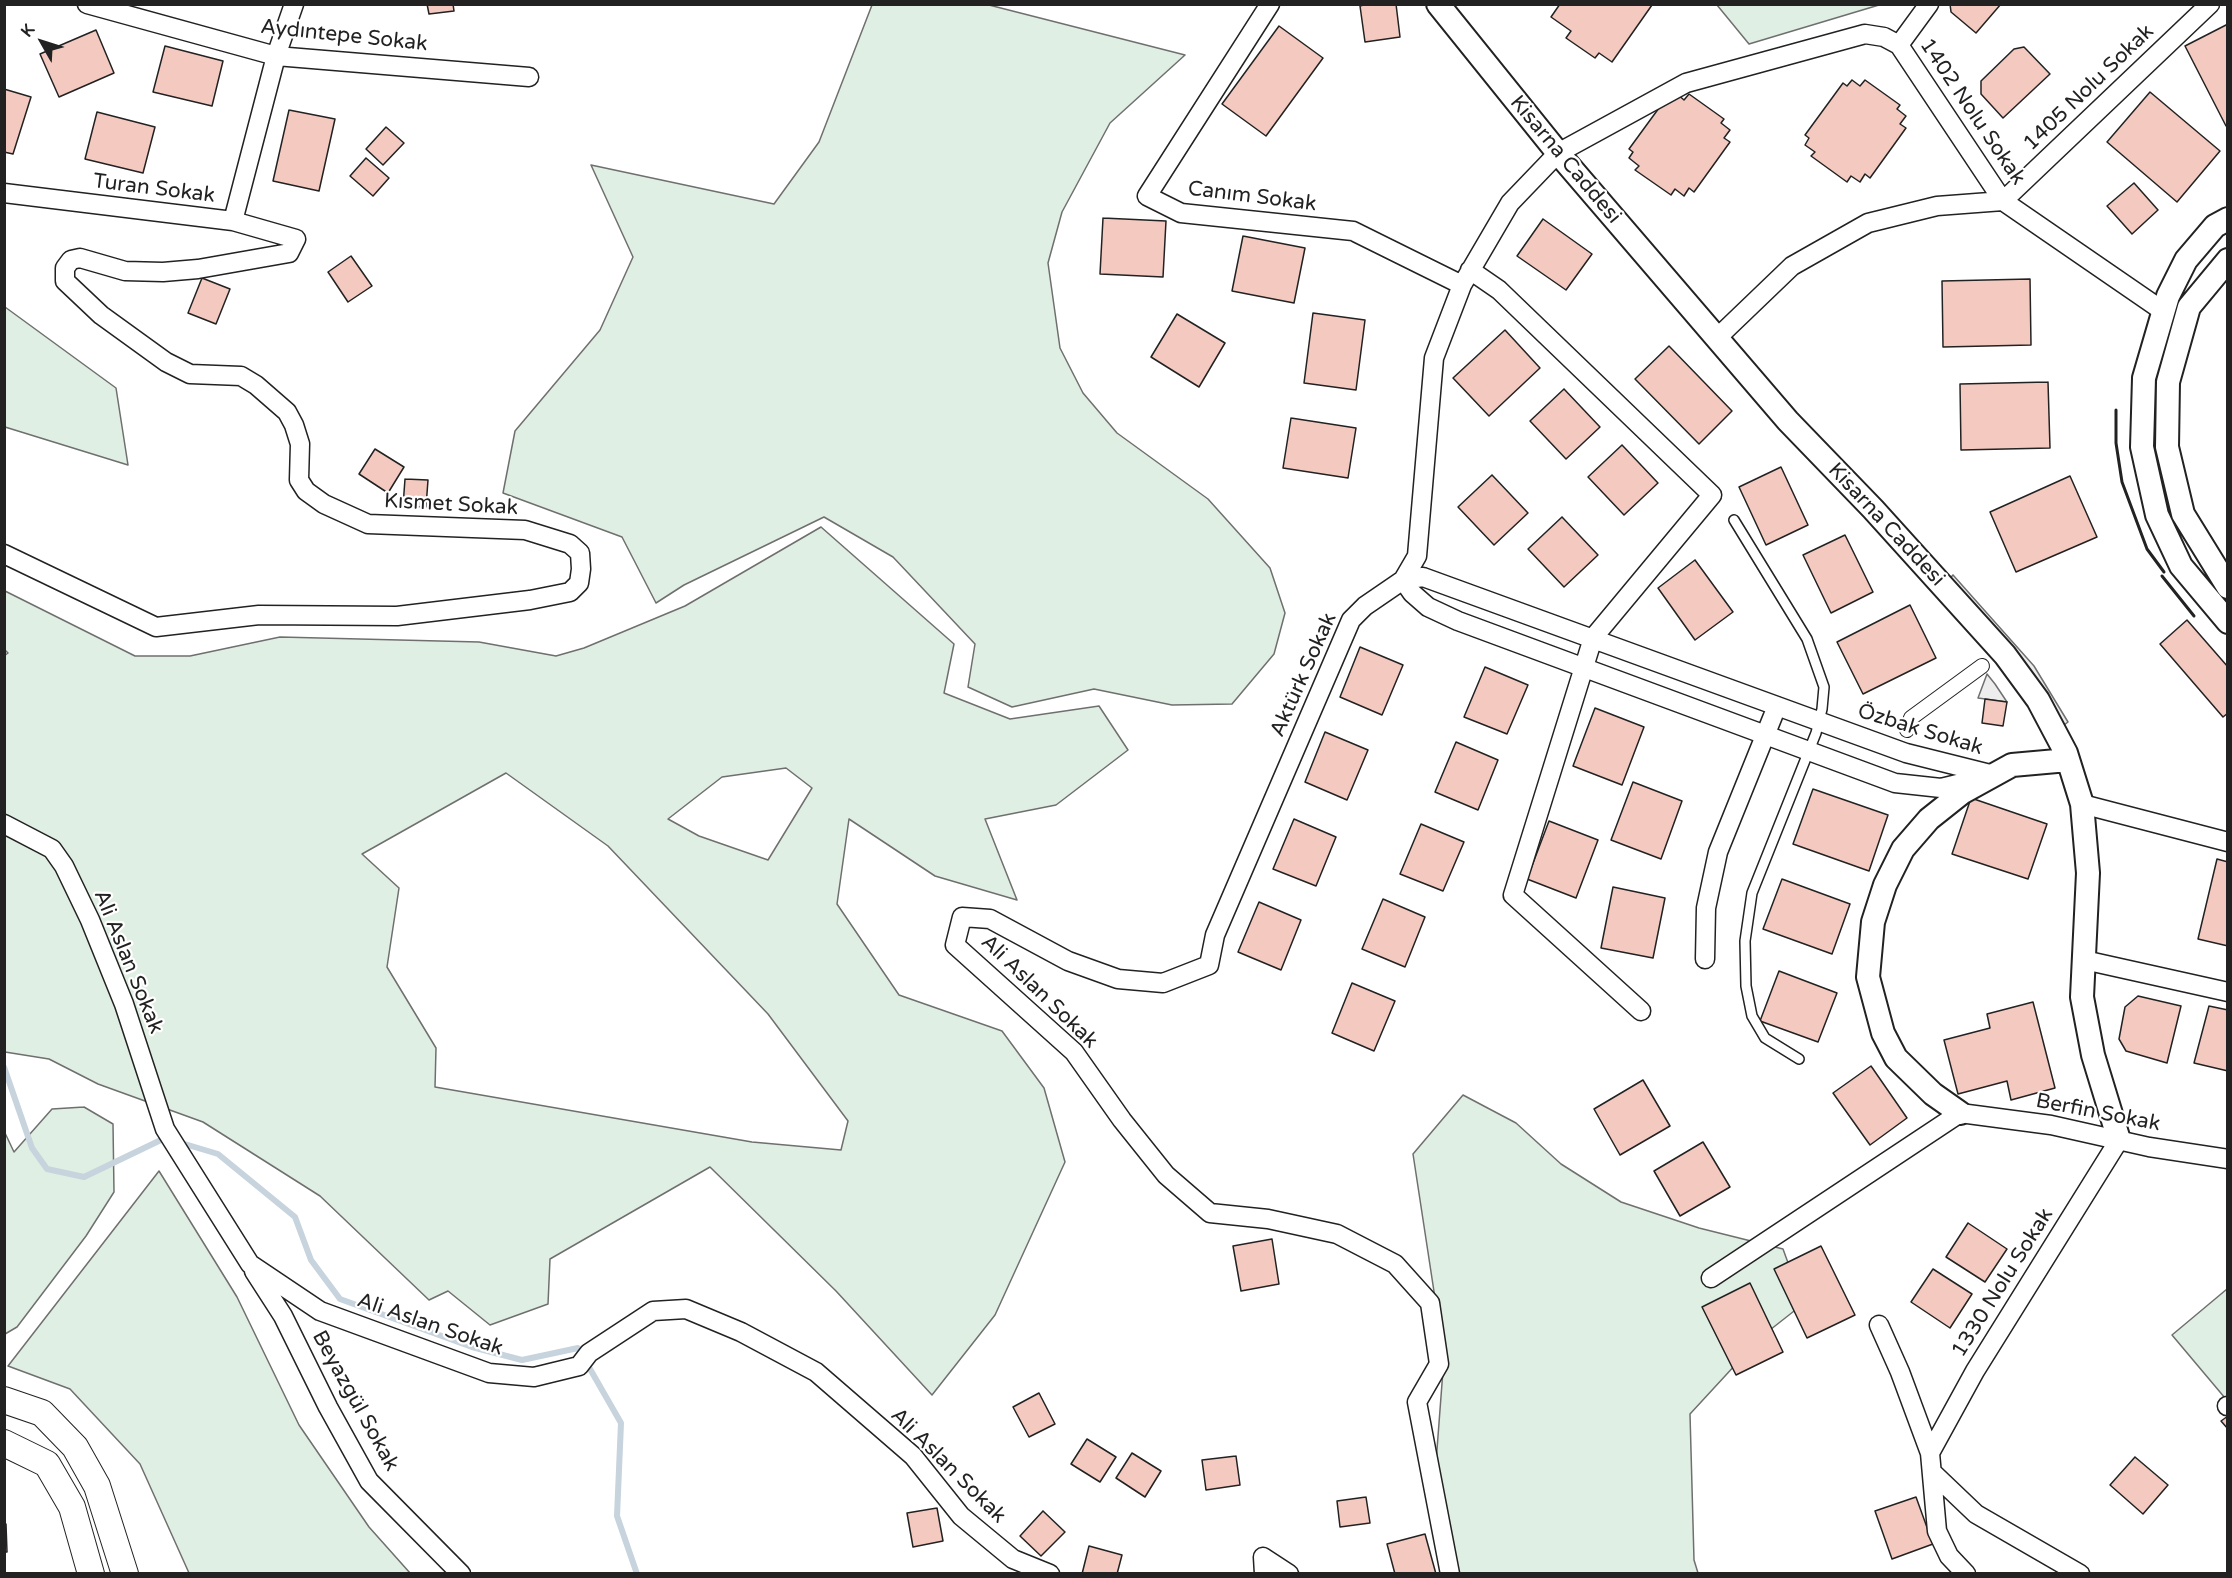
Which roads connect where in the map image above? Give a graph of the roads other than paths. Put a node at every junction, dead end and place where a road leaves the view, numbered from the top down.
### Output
1 (87, 4) edge
2 (294, 4) edge
3 (1270, 4) edge
4 (1438, 4) edge
5 (1929, 4) edge
6 (2210, 4) edge
7 (1899, 45) junction
8 (276, 56) junction
9 (530, 77) dead end
10 (1558, 153) junction
11 (4, 193) edge
12 (2003, 201) junction
13 (2228, 219) edge
14 (233, 221) junction
15 (296, 239) joint
16 (2228, 260) edge
17 (1466, 277) junction
18 (2163, 311) junction
19 (1717, 338) junction
20 (1734, 520) dead end
21 (4, 554) edge
22 (1403, 580) junction
23 (2228, 587) edge
24 (2228, 622) edge
25 (1593, 638) junction
26 (1982, 666) dead end
27 (1583, 668) junction
28 (1777, 706) junction
29 (1819, 721) junction
30 (1907, 730) dead end
31 (1764, 734) junction
32 (1809, 751) junction
33 (2068, 760) junction
34 (1994, 775) junction
35 (2082, 804) junction
36 (4, 824) edge
37 (2228, 842) edge
38 (962, 917) joint
39 (1705, 959) dead end
40 (2084, 960) junction
41 (2228, 992) edge
42 (1641, 1011) dead end
43 (1799, 1059) dead end
44 (1960, 1113) junction
45 (2119, 1140) junction
46 (2228, 1159) edge
47 (250, 1264) junction
48 (1711, 1278) dead end
49 (1878, 1325) dead end
50 (4, 1400) edge
51 (4, 1443) edge
52 (1930, 1453) junction
53 (1933, 1473) junction
54 (91, 1574) edge
55 (125, 1574) edge
56 (461, 1574) edge
57 (1050, 1574) edge
58 (1264, 1574) edge
59 (1289, 1574) edge
60 (1450, 1574) edge
61 (1966, 1574) edge
62 (2080, 1574) edge

1 - 8 street, Aydıntepe Sokak
2 - 8 street
3 - 17 street, Canım Sokak
4 - 10 street, Kisarna Caddesi
5 - 7 street
6 - 12 street, 1405 Nolu Sokak
7 - 10 street, 1402 Nolu Sokak
7 - 12 street, 1402 Nolu Sokak
8 - 9 street, Aydıntepe Sokak
8 - 14 street
10 - 17 street, Aktürk Sokak
10 - 19 street, Kisarna Caddesi
11 - 14 street, Turan Sokak
12 - 18 street, 1402 Nolu Sokak
12 - 19 street
13 - 18 street
14 - 15 street, Turan Sokak
15 - 21 street, Kısmet Sokak
16 - 23 street
17 - 22 street, Aktürk Sokak
17 - 25 street
18 - 24 street
19 - 33 street, Kisarna Caddesi
20 - 29 lane
22 - 25 street, Özbak Sokak
22 - 27 street, Özbak Sokak
22 - 38 street, Aktürk Sokak
25 - 27 street
25 - 28 street, Özbak Sokak
26 - 30 street
27 - 31 street, Özbak Sokak
27 - 42 street
28 - 29 street, Özbak Sokak
28 - 31 street
29 - 32 lane
29 - 34 street, Özbak Sokak
31 - 32 street, Özbak Sokak
31 - 39 street
32 - 34 street, Özbak Sokak
32 - 43 lane
33 - 34 street
33 - 35 street, Kisarna Caddesi
34 - 44 street
35 - 37 street
35 - 40 street, Kisarna Caddesi
36 - 47 street, Ali Aslan Sokak
38 - 60 street, Ali Aslan Sokak
40 - 41 street
40 - 45 street, Kisarna Caddesi
44 - 45 street, Berfin Sokak
44 - 48 street
45 - 46 street, Berfin Sokak
45 - 52 street, 1330 Nolu Sokak
47 - 56 street, Beyazgül Sokak
47 - 57 street, Ali Aslan Sokak
49 - 52 street
50 - 55 main road
51 - 54 main road
52 - 53 street
53 - 61 street
53 - 62 street
58 - 59 street

